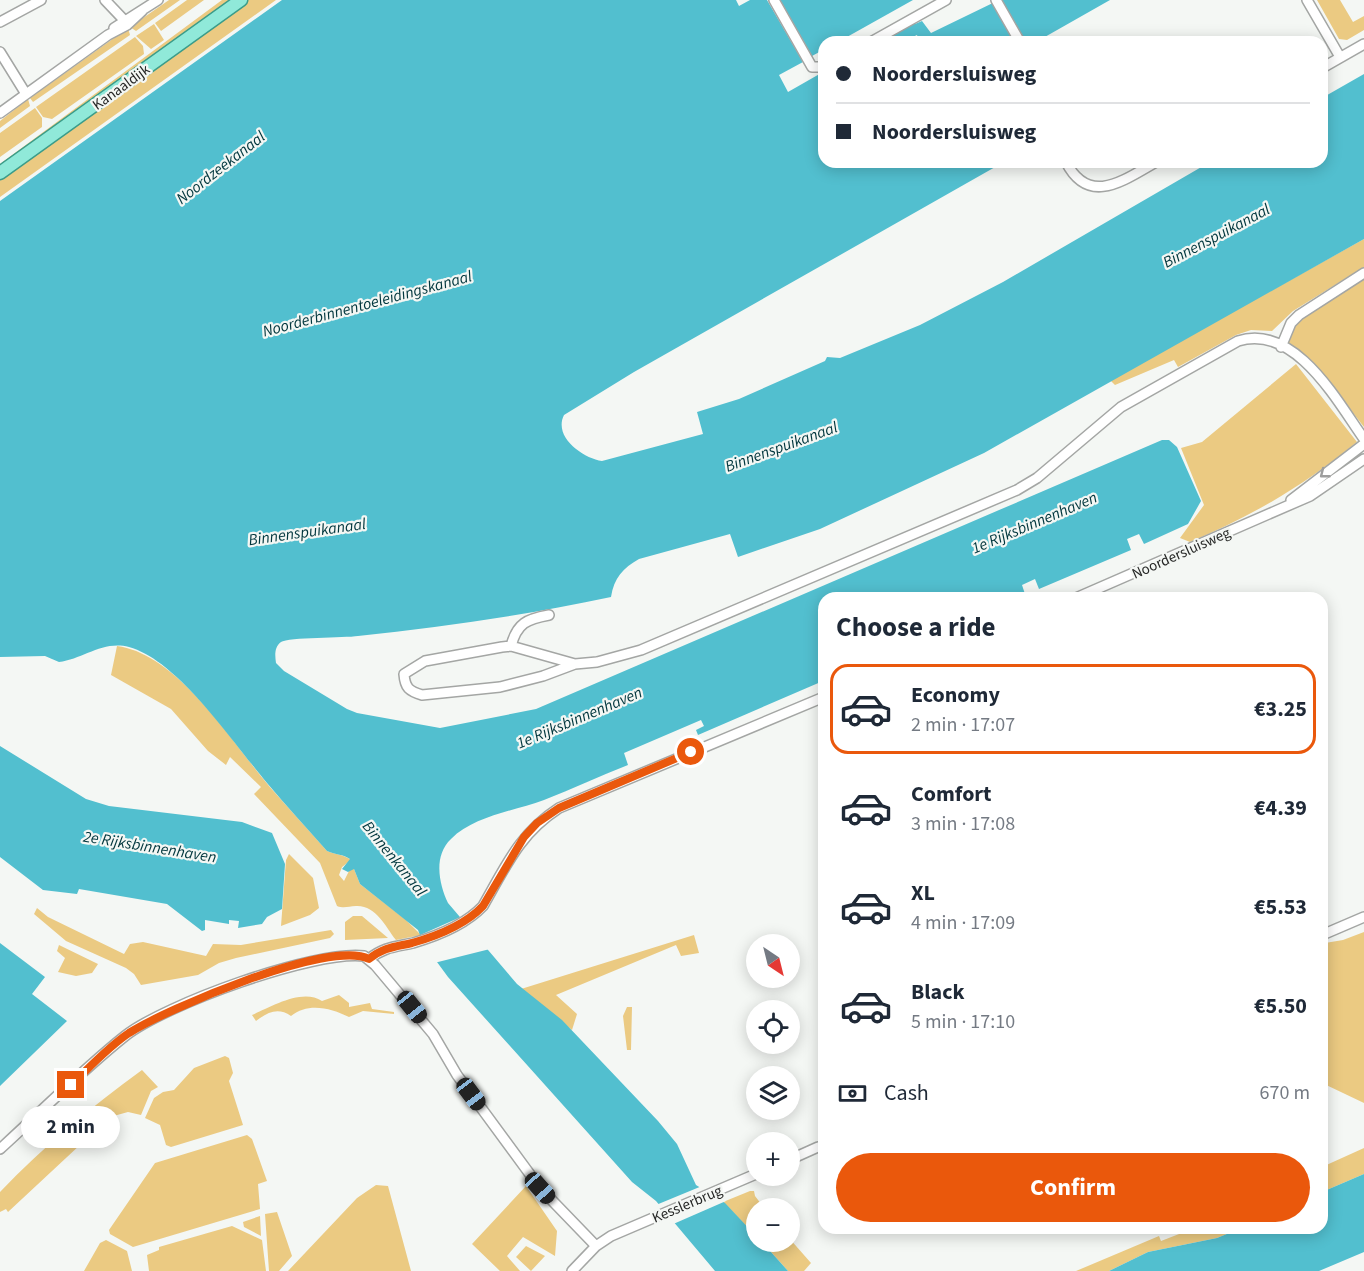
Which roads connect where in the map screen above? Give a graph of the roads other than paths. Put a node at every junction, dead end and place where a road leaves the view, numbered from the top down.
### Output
1 (41, 0) edge
2 (105, 0) edge
3 (158, 0) edge
4 (241, 0) edge
5 (774, 0) edge
6 (946, 0) edge
7 (996, 0) edge
8 (1307, 0) edge
9 (142, 11) junction
10 (124, 20) junction
11 (0, 22) edge
12 (108, 35) junction
13 (882, 36) edge
14 (1017, 36) edge
15 (1328, 36) edge
16 (1328, 36) edge
17 (1364, 44) edge
18 (0, 52) edge
19 (1340, 57) junction
20 (1328, 64) edge
21 (818, 69) edge
22 (26, 94) junction
23 (0, 113) edge
24 (1070, 168) edge
25 (1145, 168) edge
26 (0, 173) edge
27 (1364, 273) edge
28 (1281, 347) junction
29 (1364, 441) edge
30 (1364, 459) edge
31 (1284, 505) junction
32 (1089, 592) edge
33 (549, 615) dead end
34 (511, 646) junction
35 (575, 664) junction
36 (818, 700) edge
37 (1364, 917) edge
38 (1328, 932) edge
39 (369, 959) junction
40 (818, 1147) dead end
41 (0, 1149) edge
42 (800, 1155) edge
43 (746, 1178) edge
44 (596, 1246) junction
45 (572, 1271) edge

1 - 11 street
2 - 10 street
3 - 9 street
4 - 26 main road, Kanaaldijk
5 - 21 street
6 - 13 street
7 - 14 street
8 - 15 street
9 - 10 street
9 - 12 street
10 - 12 street
12 - 22 street
16 - 19 street
17 - 19 street
18 - 22 street
19 - 20 street
22 - 23 street
24 - 25 street
27 - 28 street
28 - 29 street
28 - 35 street
29 -> 31 street, Noordersluisweg
30 - 31 street, Noordersluisweg
31 - 32 street, Noordersluisweg
33 - 34 street
34 - 35 street
34 - 35 street
36 - 39 street
37 - 38 street
39 - 41 street
39 - 44 street
40 - 42 street
43 - 44 street, Kesslerbrug
44 - 45 street, Kesslerbrug

